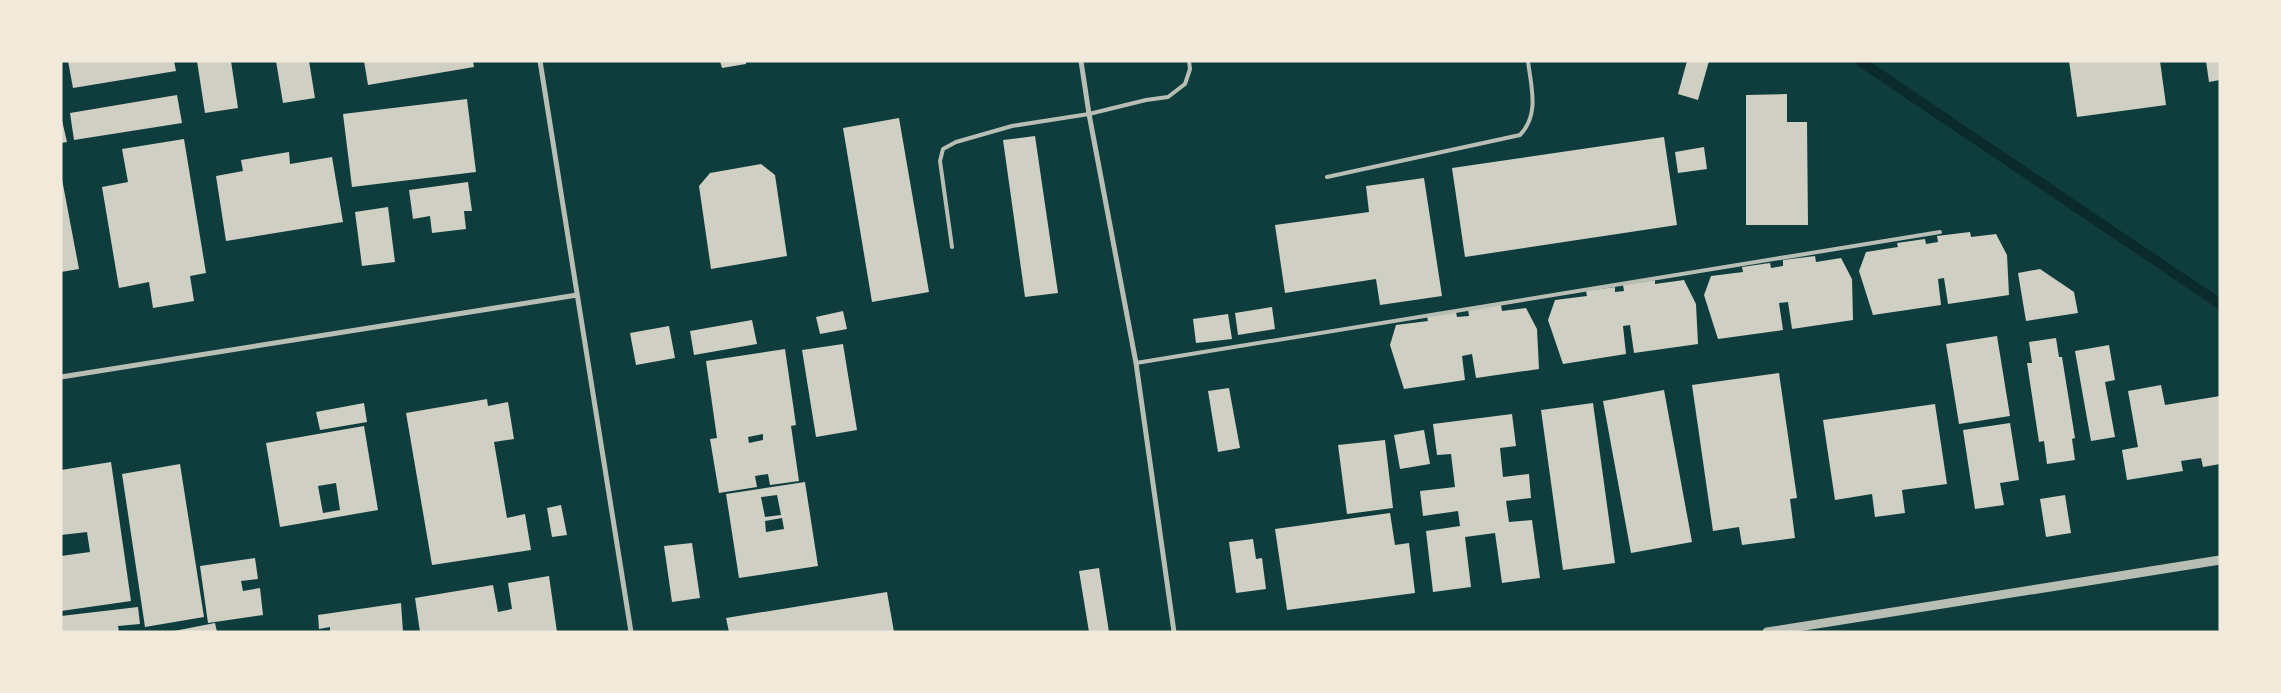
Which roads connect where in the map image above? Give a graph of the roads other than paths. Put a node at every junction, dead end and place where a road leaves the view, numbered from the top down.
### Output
1 (540, 61) edge
2 (1081, 61) edge
3 (1189, 61) edge
4 (1528, 61) edge
5 (1089, 114) junction
6 (1327, 177) dead end
7 (1940, 232) dead end
8 (952, 247) dead end
9 (577, 295) junction
10 (1136, 363) junction
11 (61, 377) edge
12 (2220, 560) edge
13 (631, 632) edge
14 (1174, 632) edge
15 (1767, 632) edge

1 - 9 street
2 - 5 street
3 - 5 lane
4 - 6 lane
5 - 8 lane
5 - 10 street
7 - 10 lane
9 - 11 street
9 - 13 street
10 - 14 street
12 - 15 street

